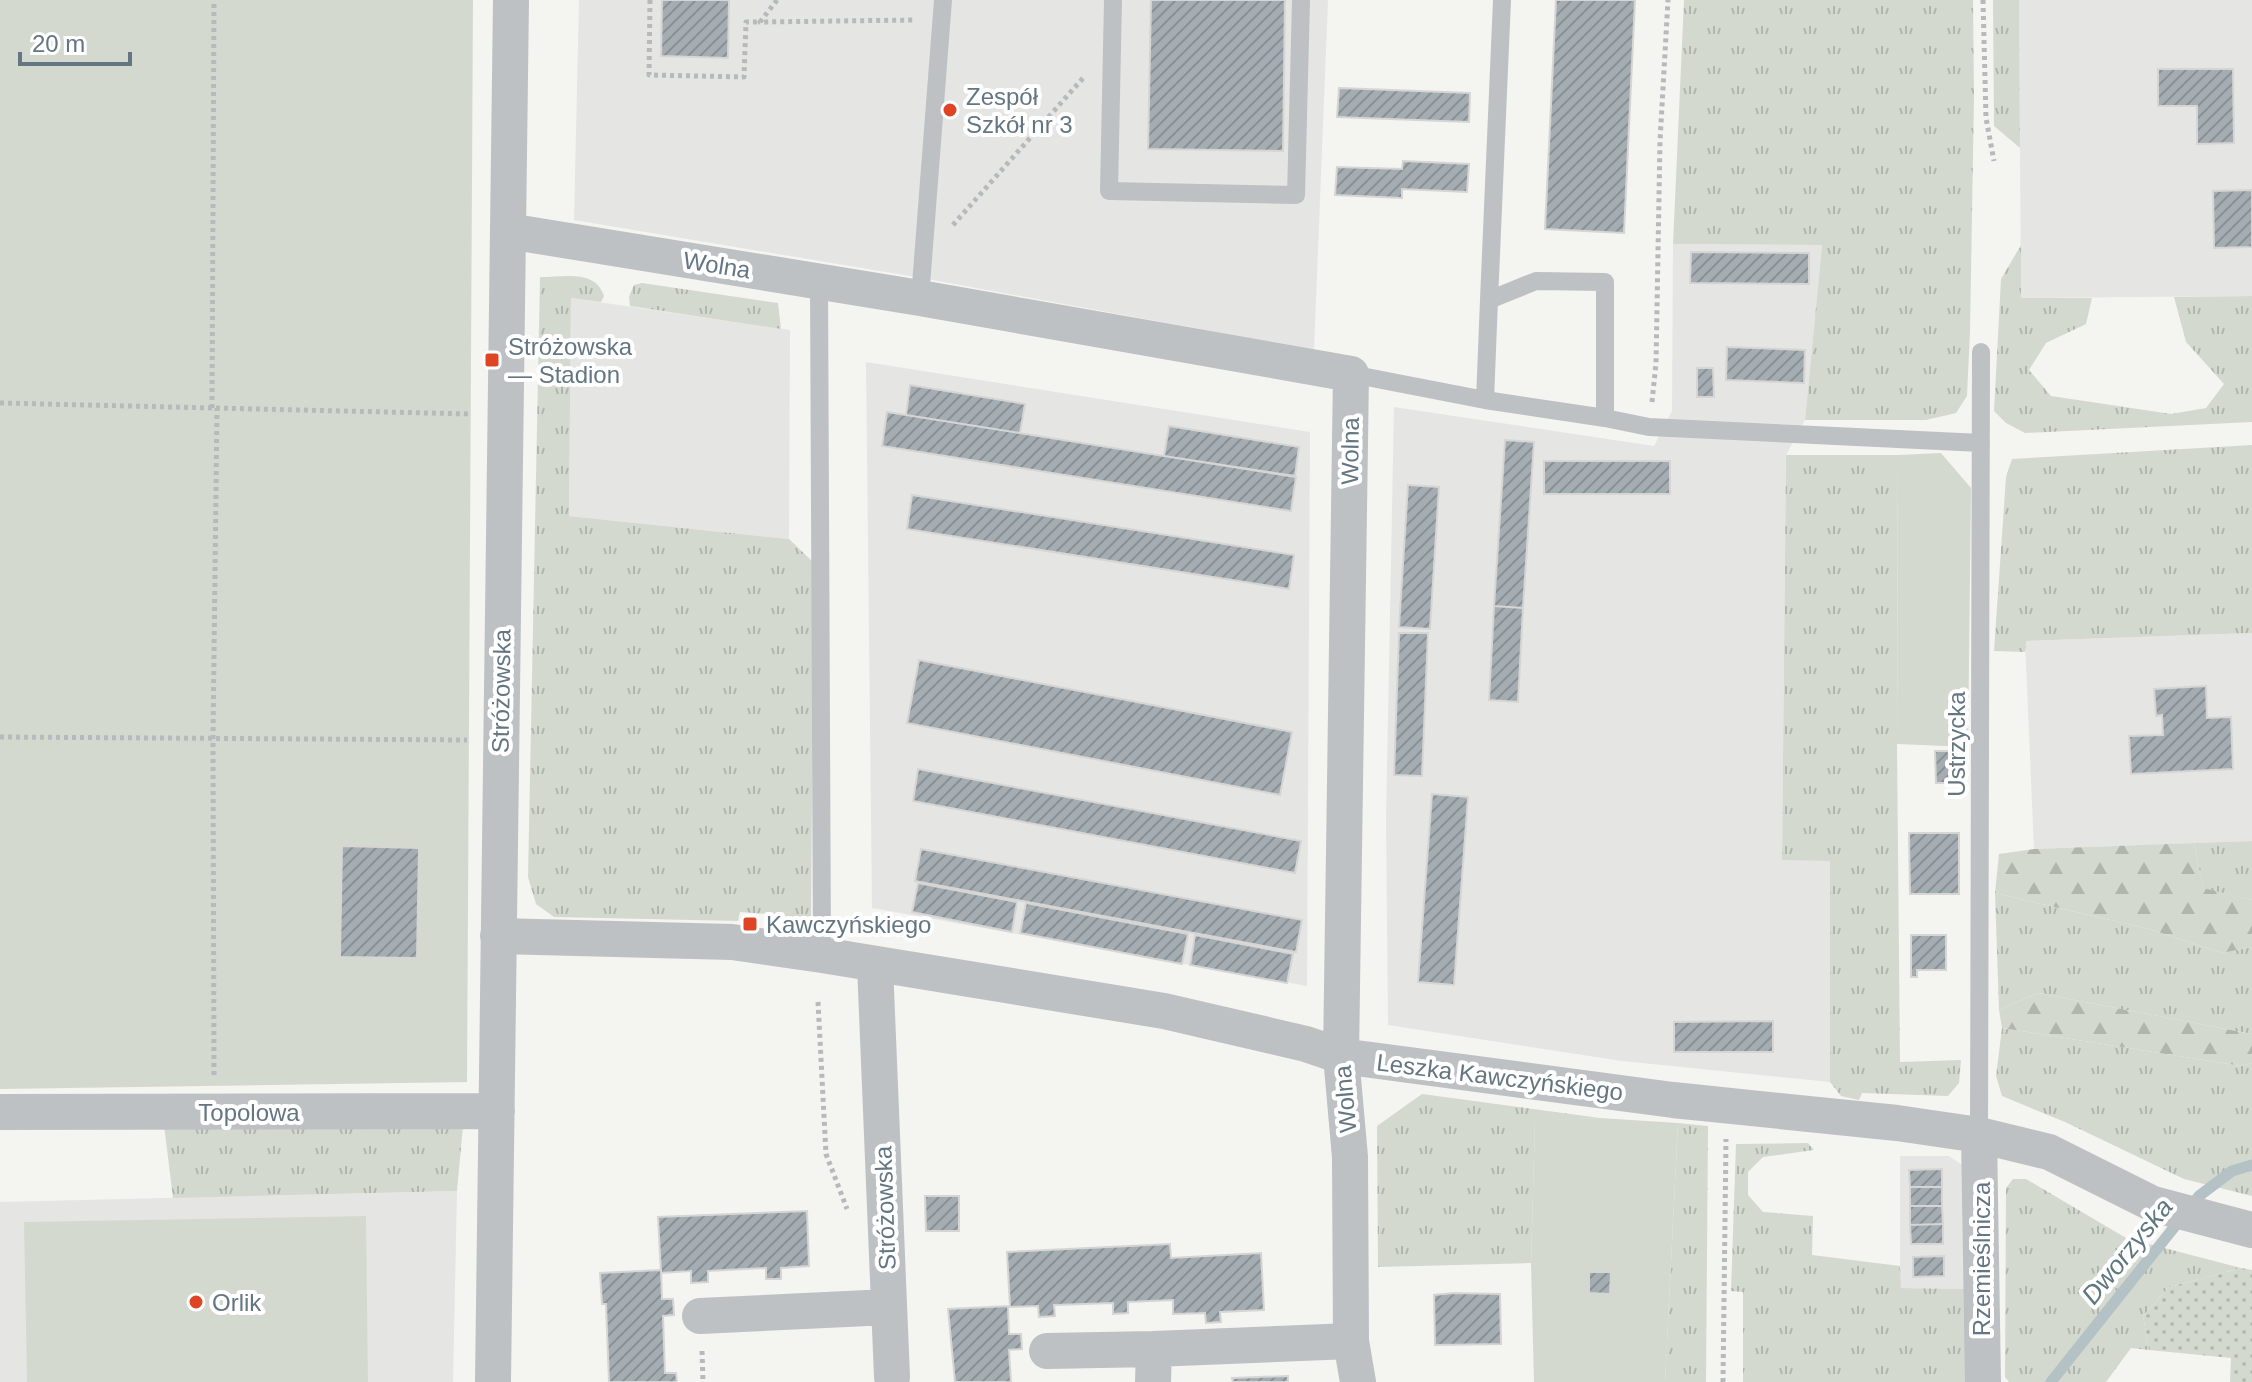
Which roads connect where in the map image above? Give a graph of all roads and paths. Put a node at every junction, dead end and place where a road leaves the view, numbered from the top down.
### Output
1 (214, 0) edge
2 (511, 0) edge
3 (650, 0) edge
4 (777, 0) edge
5 (943, 0) edge
6 (1113, 0) edge
7 (1301, 0) edge
8 (1502, 0) edge
9 (1668, 0) edge
10 (1983, 0) edge
11 (941, 19) junction
12 (760, 22) junction
13 (1112, 46) junction
14 (1994, 161) dead end
15 (508, 231) junction
16 (923, 258) junction
17 (819, 282) junction
18 (920, 298) junction
19 (1489, 300) junction
20 (1981, 352) dead end
21 (1351, 374) junction
22 (1485, 400) junction
23 (0, 403) edge
24 (214, 408) junction
25 (504, 414) junction
26 (1605, 418) junction
27 (1649, 427) junction
28 (1981, 443) junction
29 (0, 737) edge
30 (213, 738) junction
31 (500, 740) junction
32 (498, 936) junction
33 (822, 955) junction
34 (875, 965) junction
35 (818, 1002) dead end
36 (1341, 1056) junction
37 (214, 1079) dead end
38 (1726, 1105) junction
39 (497, 1111) junction
40 (0, 1112) edge
41 (1979, 1135) junction
42 (852, 1222) dead end
43 (2238, 1227) edge
44 (889, 1307) junction
45 (700, 1316) dead end
46 (1351, 1341) junction
47 (1047, 1351) dead end
48 (1154, 1366) edge
49 (892, 1377) dead end
50 (493, 1382) edge
51 (1358, 1382) edge
52 (1723, 1382) edge
53 (1983, 1382) edge

1 - 24 path
2 - 15 street, Stróżowska
3 - 12 path
4 - 12 path
5 - 11 lane
6 - 13 lane
7 - 13 lane
8 - 19 lane
9 - 27 path
10 - 14 path
11 - 12 path
11 - 16 lane
13 - 16 path
15 - 17 street, Wolna
15 - 25 street, Stróżowska
16 - 18 lane
17 - 18 street, Wolna
17 - 33 lane
18 - 21 street, Wolna
19 - 22 lane
19 - 26 lane
20 - 28 lane, Ustrzycka
21 - 22 lane
21 - 36 street, Wolna
22 - 26 lane
23 - 24 path
24 - 25 path
24 - 30 path
25 - 31 street, Stróżowska
26 - 27 lane
27 - 28 lane
28 - 41 lane, Ustrzycka
29 - 30 path
30 - 31 path
30 - 37 path
31 - 32 street, Stróżowska
32 - 33 street, Leszka Kawczyńskiego
32 - 39 street, Stróżowska
33 - 34 street, Leszka Kawczyńskiego
34 - 36 street, Leszka Kawczyńskiego
34 - 44 street, Stróżowska
35 - 42 path
36 - 38 street, Leszka Kawczyńskiego
36 - 46 street, Wolna
38 - 41 street, Leszka Kawczyńskiego
38 - 52 path
39 - 40 street, Topolowa
39 - 50 street, Stróżowska
41 - 43 street, Leszka Kawczyńskiego
41 - 53 street, Rzemieślnicza
44 - 45 street
44 - 49 street, Stróżowska
46 - 48 street
46 - 51 street, Wolna
47 - 48 street

